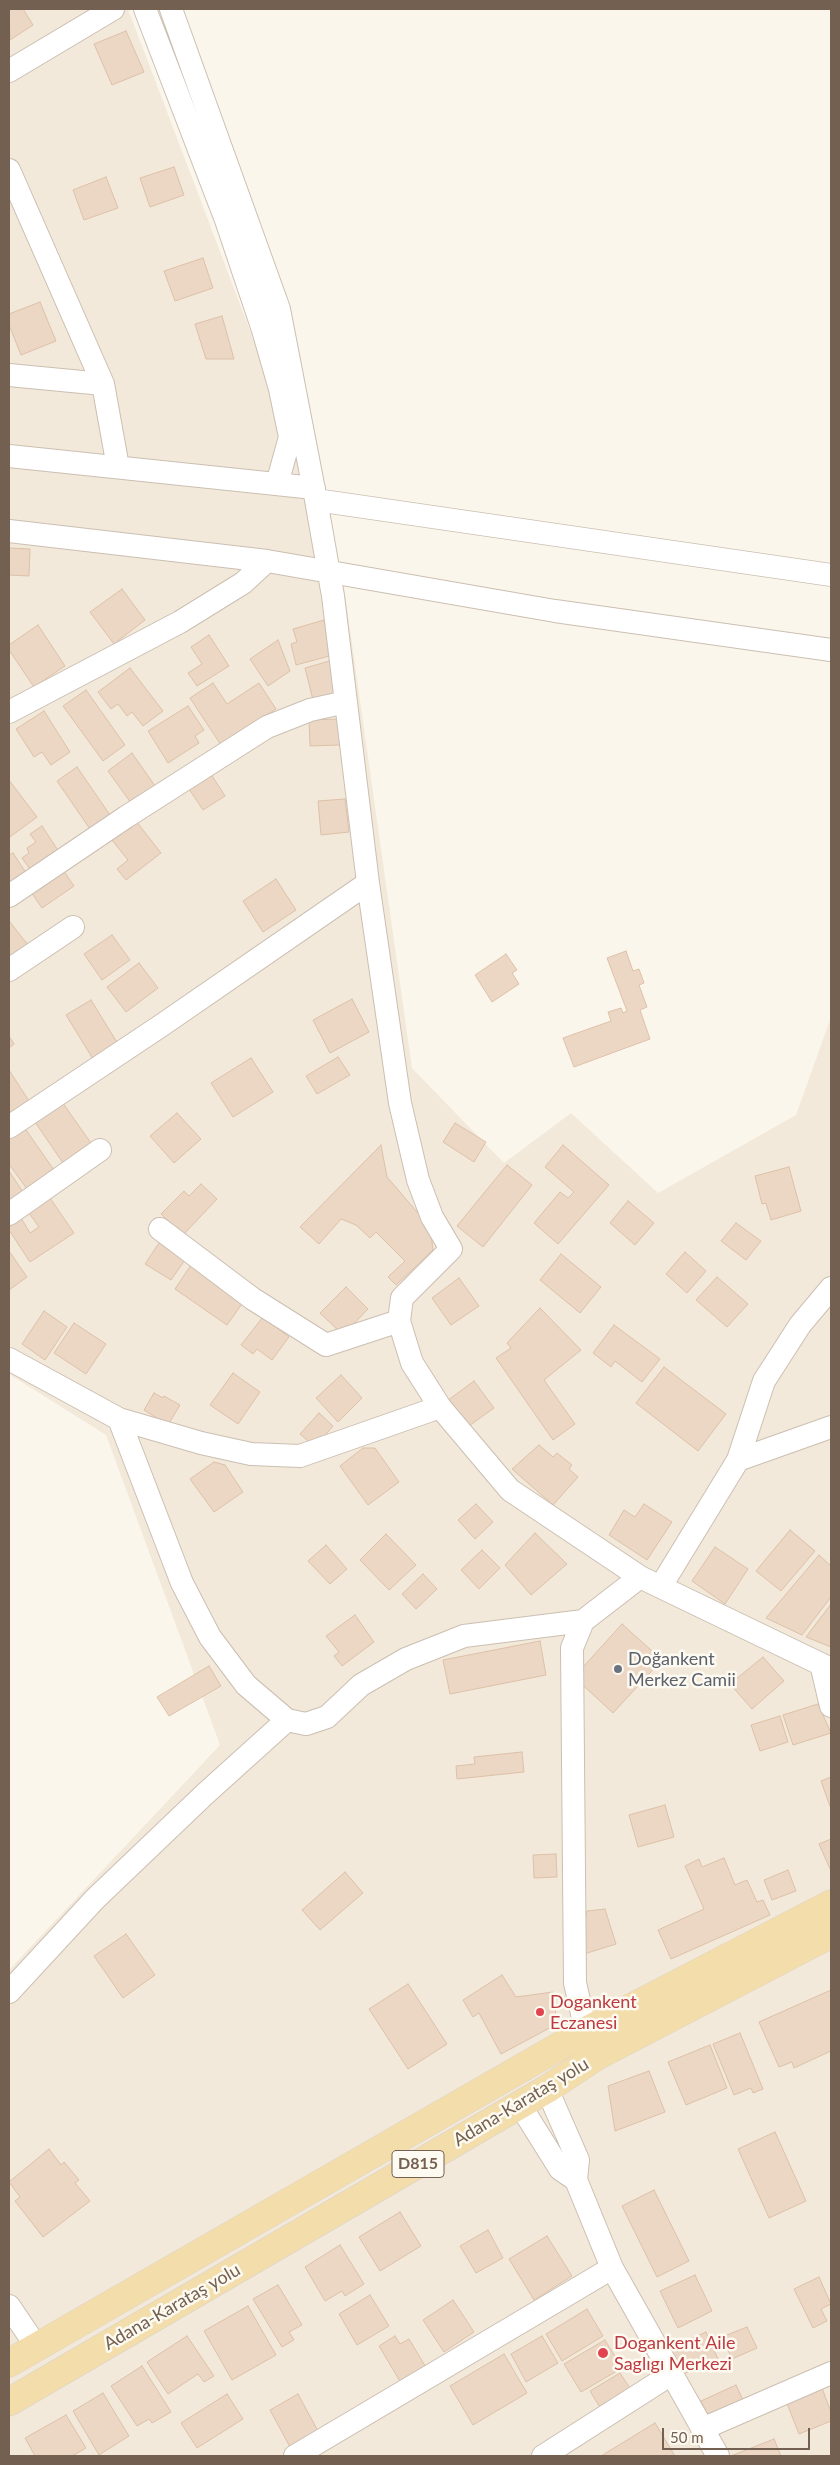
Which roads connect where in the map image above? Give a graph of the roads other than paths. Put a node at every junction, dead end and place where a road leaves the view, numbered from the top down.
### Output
1 (114, 9) edge
2 (145, 9) edge
3 (171, 9) edge
4 (9, 71) edge
5 (9, 170) edge
6 (9, 375) edge
7 (104, 384) junction
8 (9, 456) edge
9 (118, 467) junction
10 (277, 484) junction
11 (315, 494) junction
12 (9, 531) edge
13 (267, 561) junction
14 (329, 573) junction
15 (831, 575) edge
16 (831, 650) edge
17 (346, 702) junction
18 (9, 712) edge
19 (368, 883) junction
20 (9, 896) edge
21 (73, 927) dead end
22 (9, 970) edge
23 (9, 1127) edge
24 (100, 1150) dead end
25 (9, 1214) edge
26 (160, 1229) dead end
27 (831, 1288) edge
28 (399, 1321) junction
29 (9, 1359) edge
30 (440, 1406) junction
31 (119, 1419) junction
32 (831, 1427) edge
33 (738, 1460) junction
34 (640, 1577) junction
35 (661, 1586) junction
36 (583, 1621) junction
37 (826, 1667) edge
38 (831, 1706) edge
39 (287, 1720) junction
40 (831, 1904) edge
41 (831, 1934) edge
42 (9, 1992) edge
43 (586, 2031) junction
44 (597, 2056) junction
45 (547, 2089) junction
46 (520, 2105) junction
47 (576, 2180) junction
48 (612, 2268) junction
49 (9, 2306) edge
50 (36, 2346) junction
51 (9, 2363) edge
52 (831, 2373) edge
53 (670, 2375) junction
54 (9, 2402) edge
55 (702, 2429) junction
56 (295, 2456) edge
57 (544, 2456) edge
58 (718, 2456) edge

1 - 4 street
2 - 10 street
3 - 11 street
5 - 7 street
6 - 7 street
7 - 9 street
8 - 9 street
9 - 10 street
10 - 11 street
11 - 14 street
11 - 15 street
12 - 13 street
13 - 14 street
13 - 18 street
14 - 16 street
14 - 17 street
17 - 19 street
17 - 20 street
19 - 23 street
19 - 28 street
21 - 22 street
24 - 25 street
26 - 28 street
27 - 33 street
28 - 30 street
29 - 31 street
30 - 31 street
30 - 34 street
31 - 39 street
32 - 33 street
33 - 35 street
34 - 35 street
34 - 36 street
35 - 37 street
36 - 39 street
36 - 43 street
37 - 38 street
39 - 42 street
40 - 43 main road, Adana-Karataş yolu / D815
41 - 44 main road, Adana-Karataş yolu / D815
43 - 44 street
43 - 50 main road, Adana-Karataş yolu / D815
44 - 45 main road, Adana-Karataş yolu / D815
45 - 46 main road, Adana-Karataş yolu / D815
45 - 47 street
46 - 47 street
46 - 54 main road, Adana-Karataş yolu / D815
47 - 48 street
48 - 53 street
48 - 56 street
49 - 50 street
50 - 51 main road, Adana-Karataş yolu / D815
52 - 55 street
53 - 55 street
53 - 57 street
55 - 58 street

